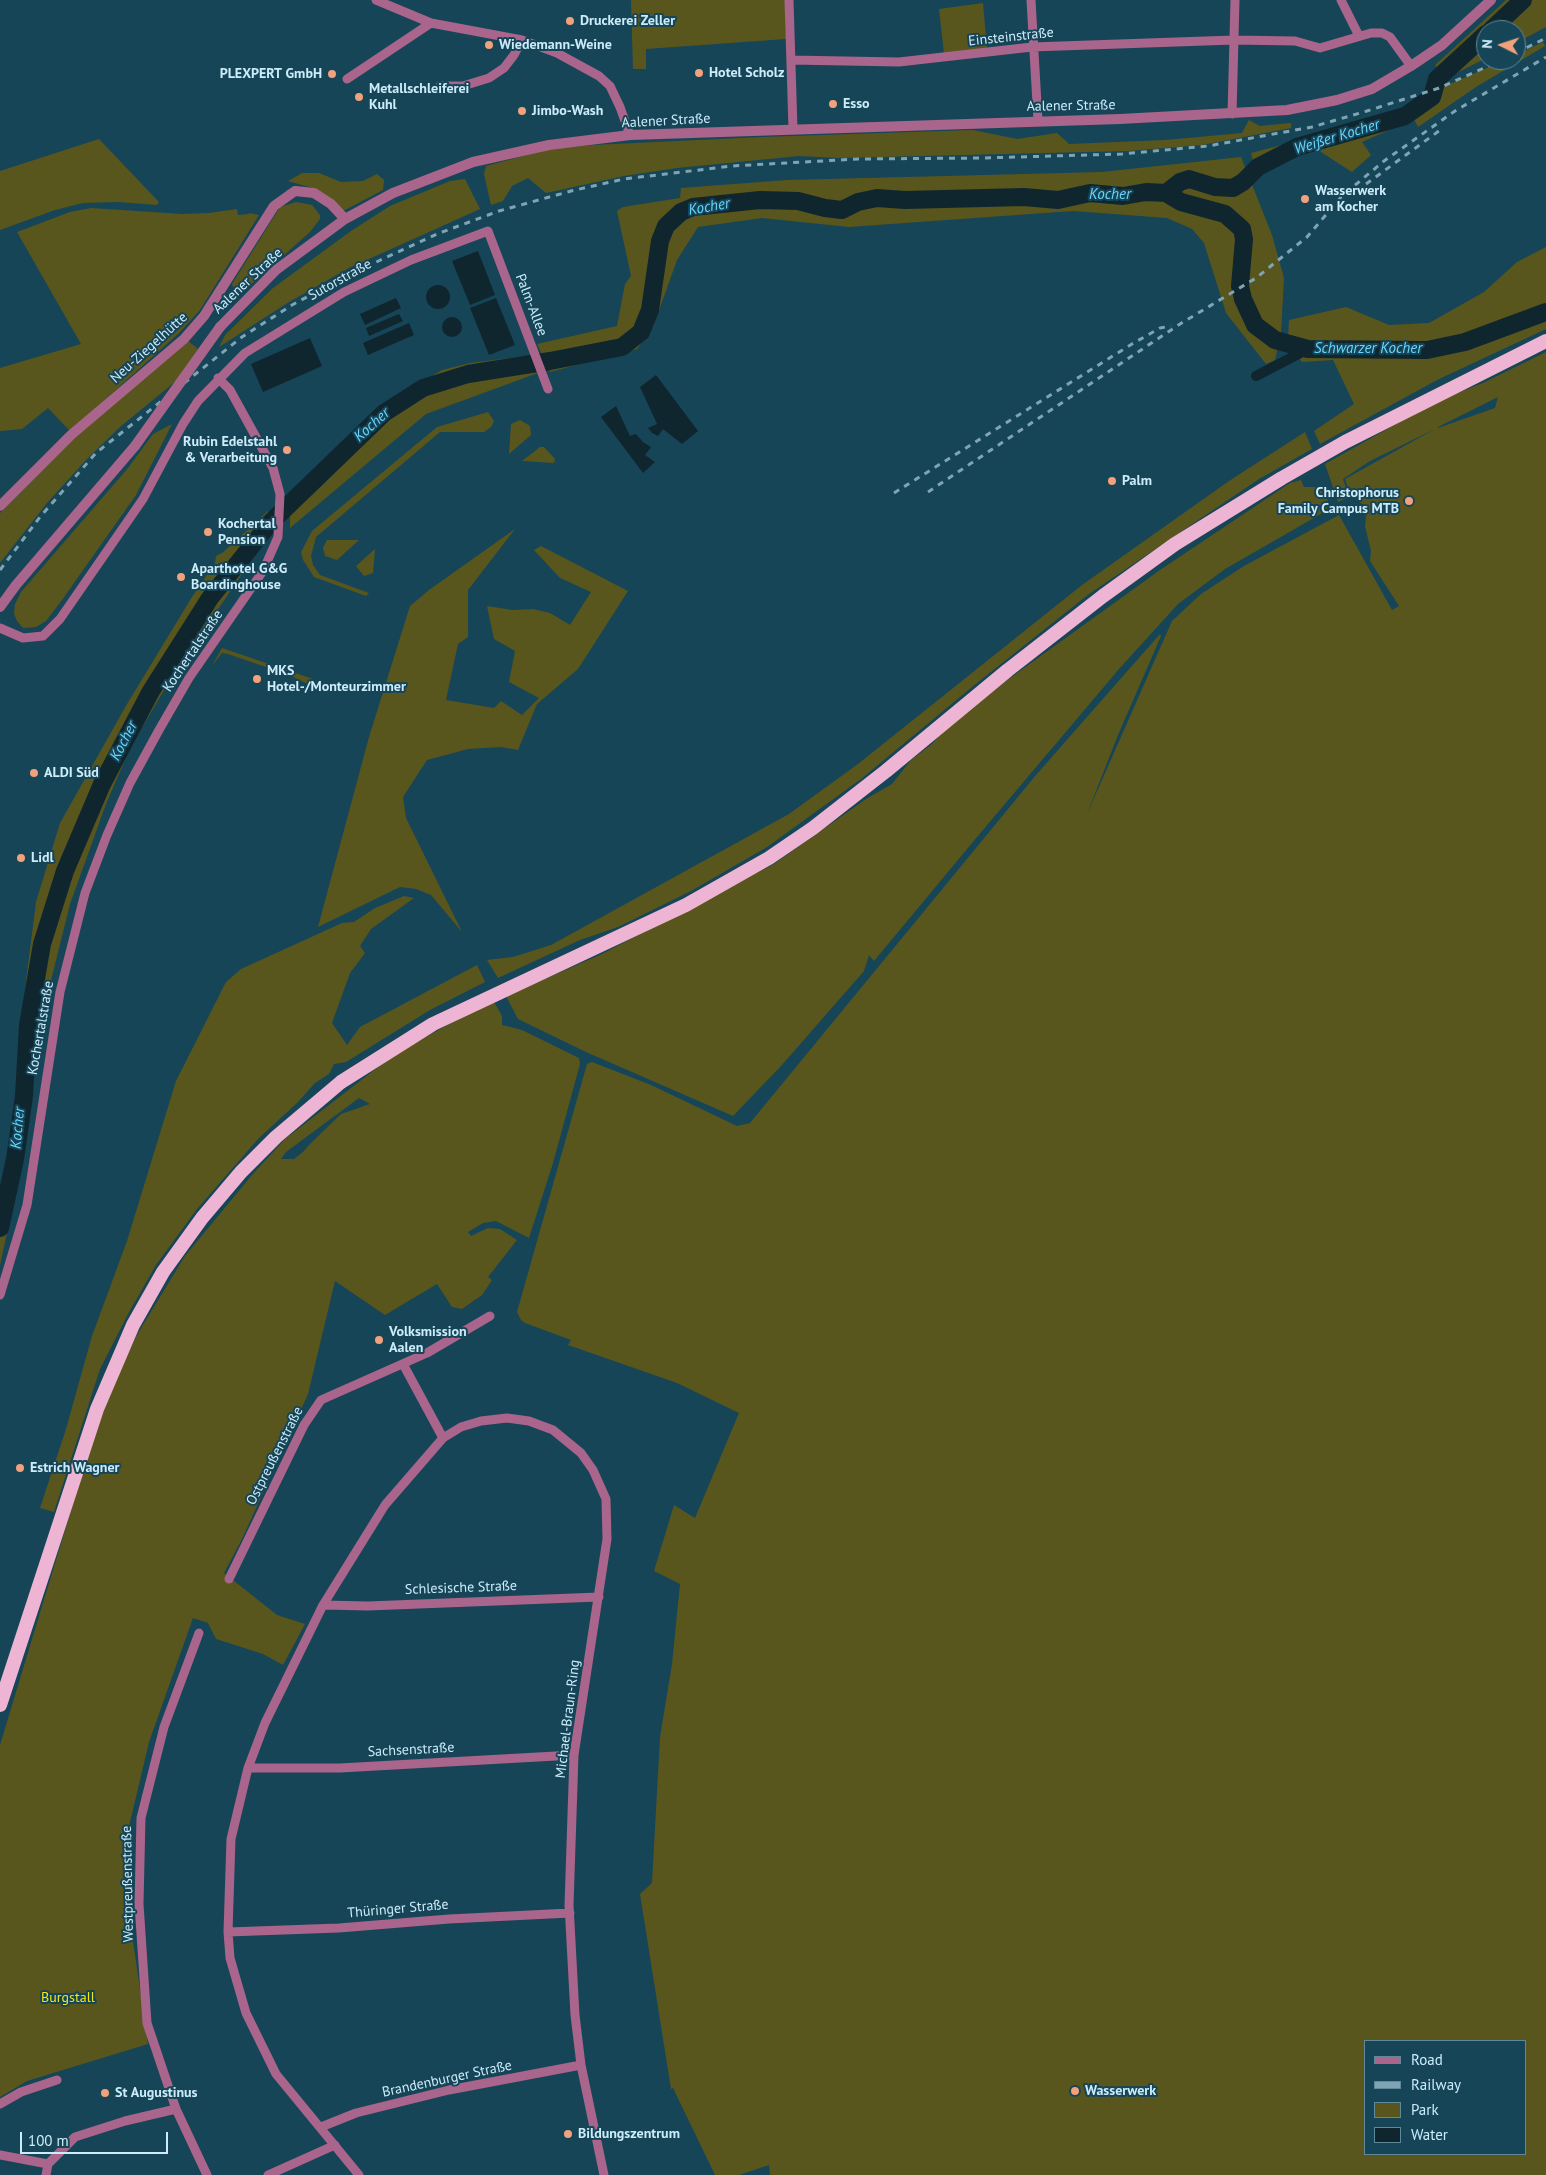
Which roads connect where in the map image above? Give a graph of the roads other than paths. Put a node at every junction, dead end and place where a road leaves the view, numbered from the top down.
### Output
1 (376, 0) edge
2 (790, 0) edge
3 (1031, 0) edge
4 (1235, 0) edge
5 (1341, 0) edge
6 (1491, 0) edge
7 (431, 23) junction
8 (1359, 36) junction
9 (522, 40) junction
10 (1234, 40) junction
11 (1032, 47) junction
12 (792, 60) junction
13 (1411, 66) junction
14 (347, 79) dead end
15 (440, 86) dead end
16 (1232, 114) junction
17 (1038, 120) junction
18 (793, 129) junction
19 (630, 135) junction
20 (344, 219) junction
21 (488, 230) joint
22 (1546, 341) edge
23 (218, 378) junction
24 (548, 389) dead end
25 (0, 506) edge
26 (0, 607) edge
27 (0, 628) edge
28 (0, 1295) edge
29 (490, 1316) dead end
30 (403, 1364) junction
31 (443, 1438) junction
32 (229, 1579) dead end
33 (600, 1597) junction
34 (323, 1605) junction
35 (199, 1634) dead end
36 (0, 1705) edge
37 (574, 1755) junction
38 (248, 1768) junction
39 (570, 1913) junction
40 (228, 1932) junction
41 (581, 2065) junction
42 (57, 2080) dead end
43 (0, 2104) edge
44 (176, 2109) junction
45 (321, 2127) junction
46 (335, 2145) junction
47 (0, 2155) edge
48 (48, 2164) junction
49 (46, 2175) edge
50 (208, 2175) edge
51 (268, 2175) edge
52 (359, 2175) edge
53 (604, 2175) edge

1 - 7 street
2 - 12 street
3 - 11 street
4 - 10 street
5 - 8 street
6 - 13 street, Aalener Straße
7 - 9 street
7 - 14 street
8 - 10 street, Einsteinstraße
8 - 13 street, Einsteinstraße
9 - 15 street
9 - 19 street
10 - 11 street, Einsteinstraße
10 - 16 street
11 - 12 street, Einsteinstraße
11 - 17 street
12 - 18 street
13 - 16 street, Aalener Straße
16 - 17 street, Aalener Straße
17 - 18 street, Aalener Straße
18 - 19 street, Aalener Straße
19 - 20 street, Aalener Straße
20 - 25 street, Neu-Ziegelhütte
20 - 26 street, Aalener Straße, bridge
21 - 23 street, Sutorstraße
21 - 24 street, Palm-Allee
22 - 36 highway
23 - 27 street
23 - 28 street, Kochertalstraße
29 - 30 street, Ostpreußenstraße
30 - 31 street
30 - 32 street, Ostpreußenstraße
31 - 33 street, Michael-Braun-Ring
31 - 34 street, Michael-Braun-Ring
33 - 34 street, Schlesische Straße
33 - 37 street, Michael-Braun-Ring
34 - 38 street, Michael-Braun-Ring
35 - 44 street, Westpreußenstraße
37 - 38 street, Sachsenstraße
37 - 39 street, Michael-Braun-Ring
38 - 40 street, Michael-Braun-Ring
39 - 40 street, Thüringer Straße
39 - 41 street, Michael-Braun-Ring
40 - 45 street, Michael-Braun-Ring
41 - 45 street, Brandenburger Straße
41 - 53 street, Michael-Braun-Ring
42 - 43 street
44 - 48 street
44 - 50 street, Westpreußenstraße
45 - 46 street, Michael-Braun-Ring
46 - 51 street
46 - 52 street, Michael-Braun-Ring
47 - 48 street
48 - 49 street

